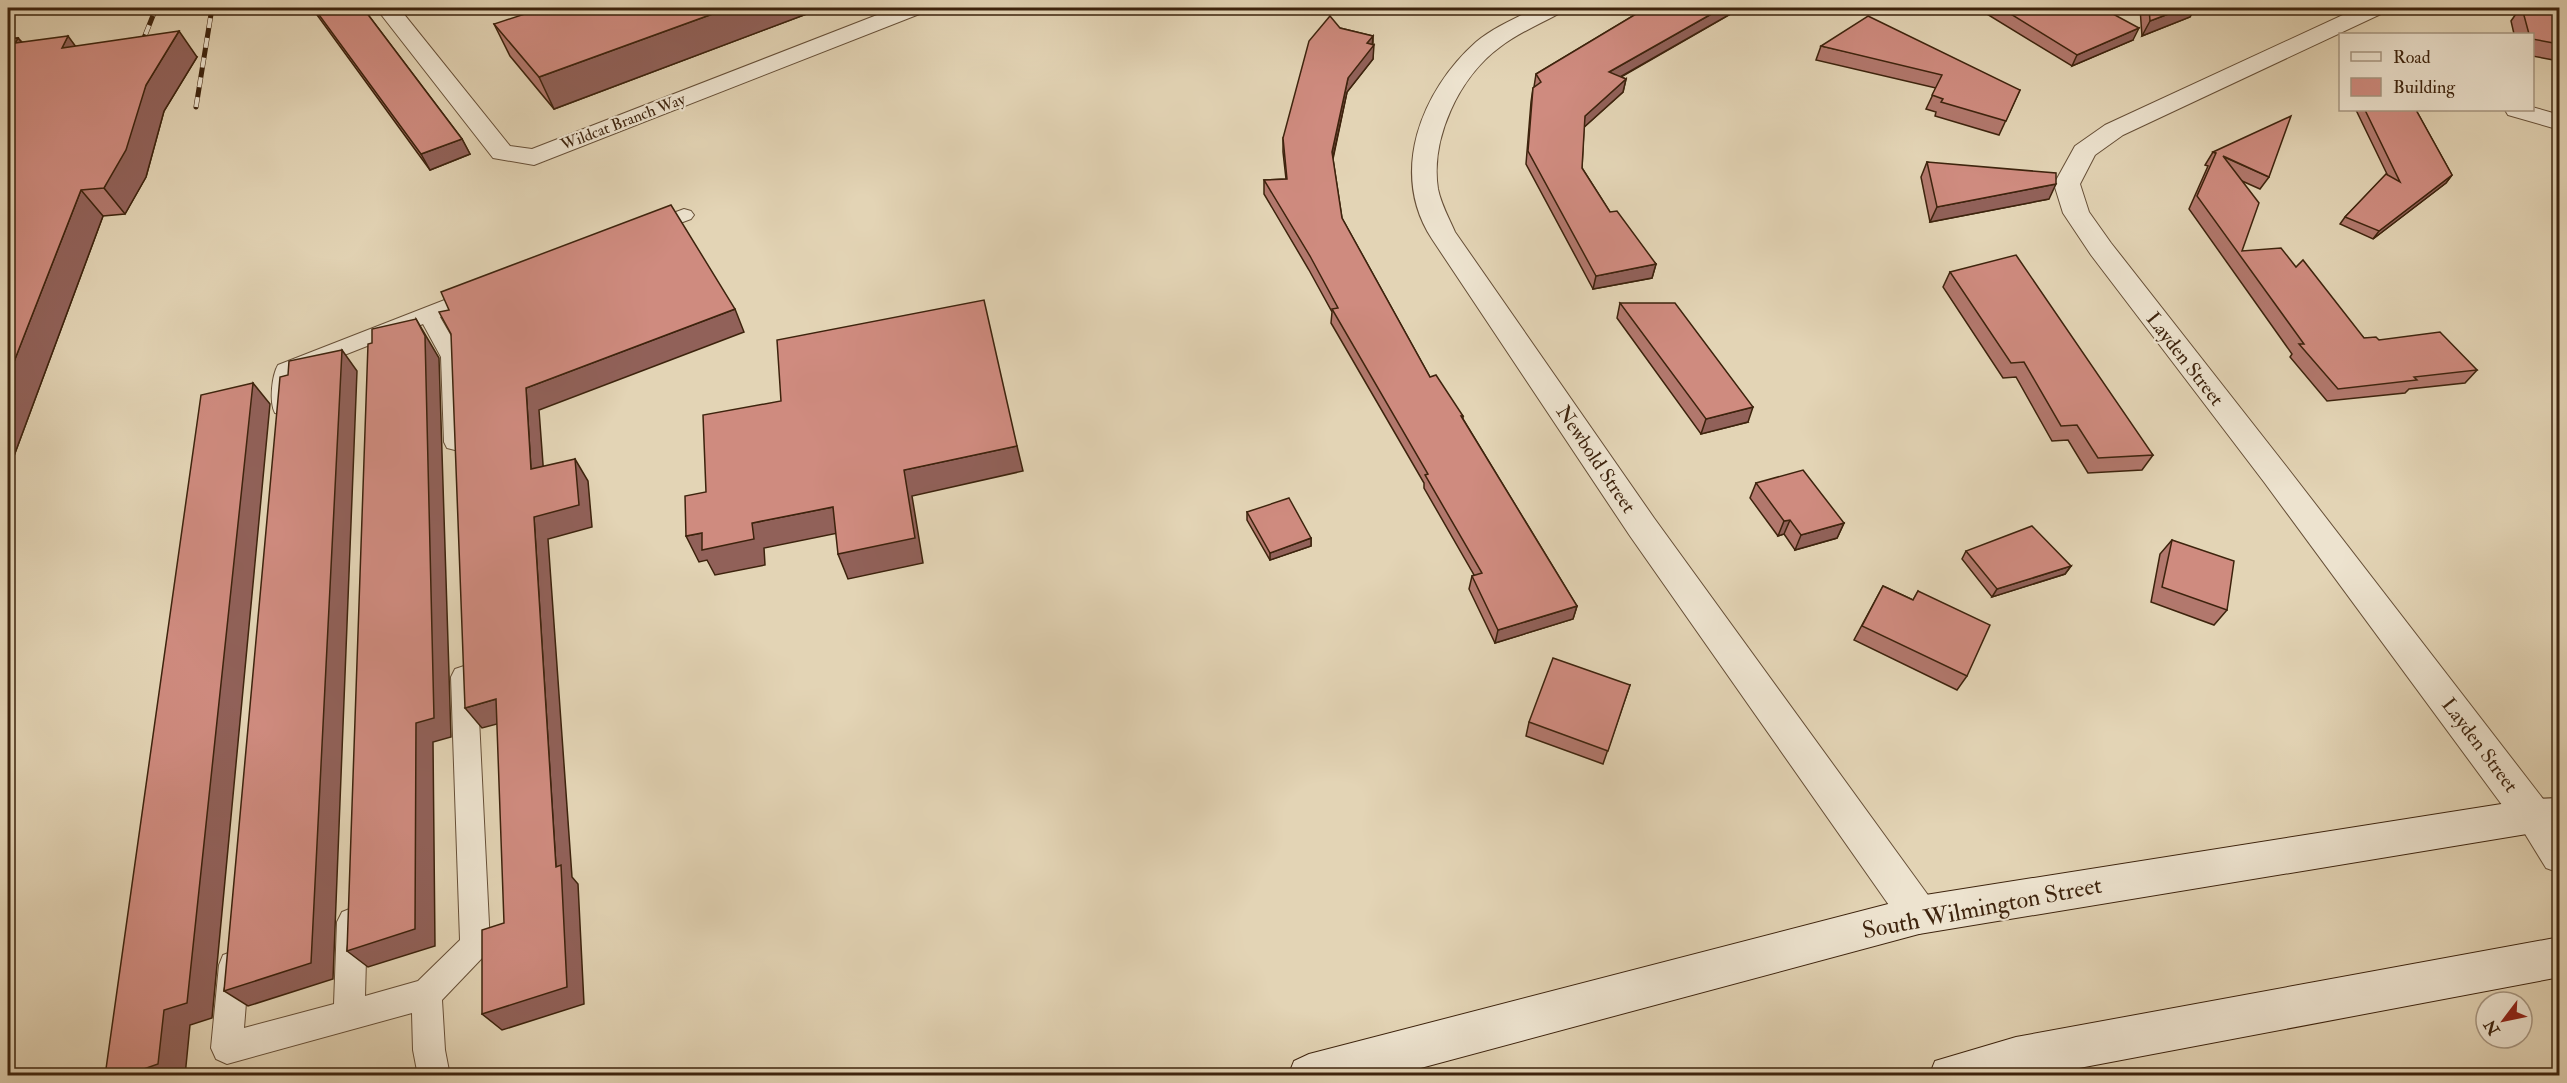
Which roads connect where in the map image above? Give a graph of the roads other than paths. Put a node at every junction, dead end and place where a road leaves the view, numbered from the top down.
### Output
1 (387, 8) edge
2 (1552, 8) edge
3 (2315, 8) edge
4 (2375, 8) edge
5 (897, 10) edge
6 (2357, 28) edge
7 (2339, 36) edge
8 (2520, 111) edge
9 (2559, 123) edge
10 (684, 215) dead end
11 (628, 237) edge
12 (505, 284) edge
13 (427, 313) junction
14 (281, 429) edge
15 (456, 463) edge
16 (463, 651) edge
17 (2546, 815) edge
18 (2559, 855) edge
19 (352, 894) edge
20 (1919, 915) junction
21 (236, 941) edge
22 (2559, 957) edge
23 (427, 994) junction
24 (348, 1013) junction
25 (434, 1076) edge
26 (1309, 1076) edge
27 (1950, 1076) edge

1 - 5 street, Wildcat Branch Way
2 - 20 street, Newbold Street
3 - 6 street
4 - 6 street, Layden Street
7 - 17 street, Layden Street
8 - 9 street
10 - 11 lane
12 - 13 lane
13 - 14 lane
13 - 15 lane
16 - 23 lane
17 - 18 street, Layden Street
17 - 20 street, South Wilmington Street
19 - 24 lane
20 - 26 street, South Wilmington Street
21 - 24 lane
22 - 27 street
23 - 24 lane
23 - 25 lane

